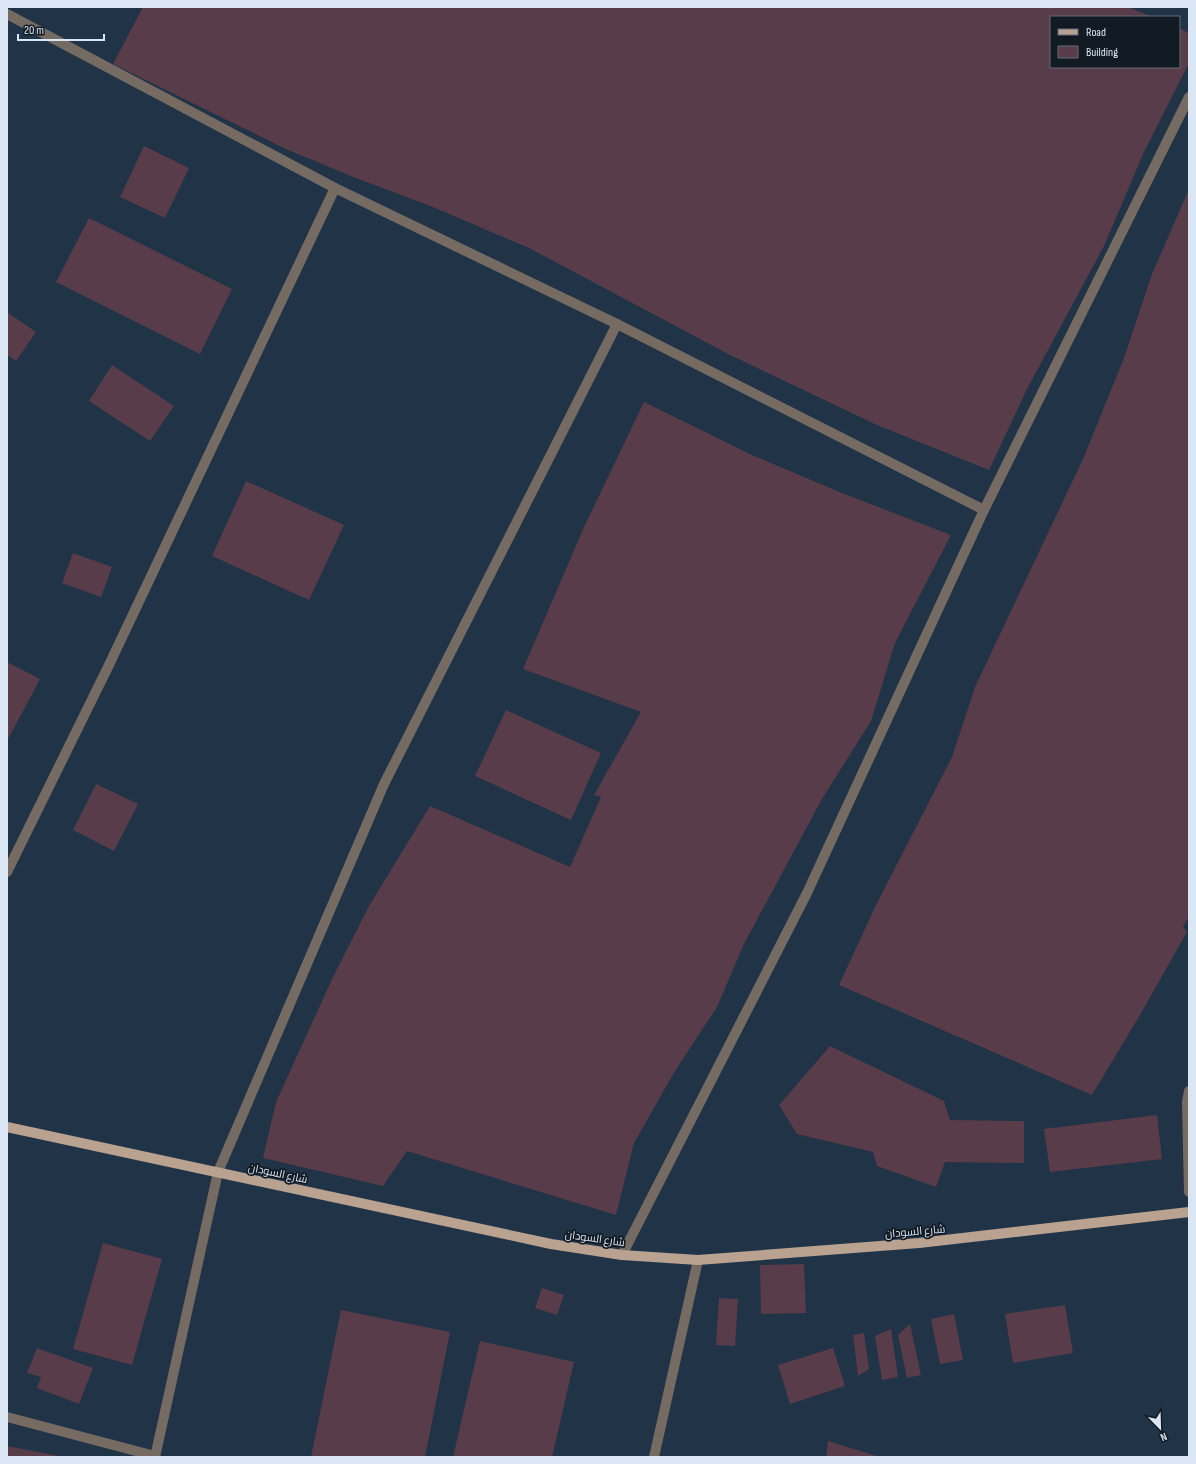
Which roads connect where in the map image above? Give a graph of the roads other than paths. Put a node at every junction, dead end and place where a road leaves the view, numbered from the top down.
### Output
1 (7, 14) edge
2 (1189, 97) edge
3 (335, 188) junction
4 (617, 324) junction
5 (984, 510) junction
6 (7, 872) edge
7 (1189, 1091) edge
8 (7, 1127) edge
9 (218, 1172) junction
10 (1189, 1192) edge
11 (1189, 1212) edge
12 (622, 1255) junction
13 (698, 1260) junction
14 (7, 1417) edge
15 (155, 1457) edge
16 (654, 1457) edge

1 - 3 street
2 - 5 street
3 - 4 street
3 - 6 street
4 - 5 street
4 - 9 street
5 - 12 street
7 - 10 street
8 - 9 main road, شارع السودان
9 - 12 main road, شارع السودان
9 - 15 street
11 - 13 main road, شارع السودان
12 - 13 main road, شارع السودان
13 - 16 street
14 - 15 street

